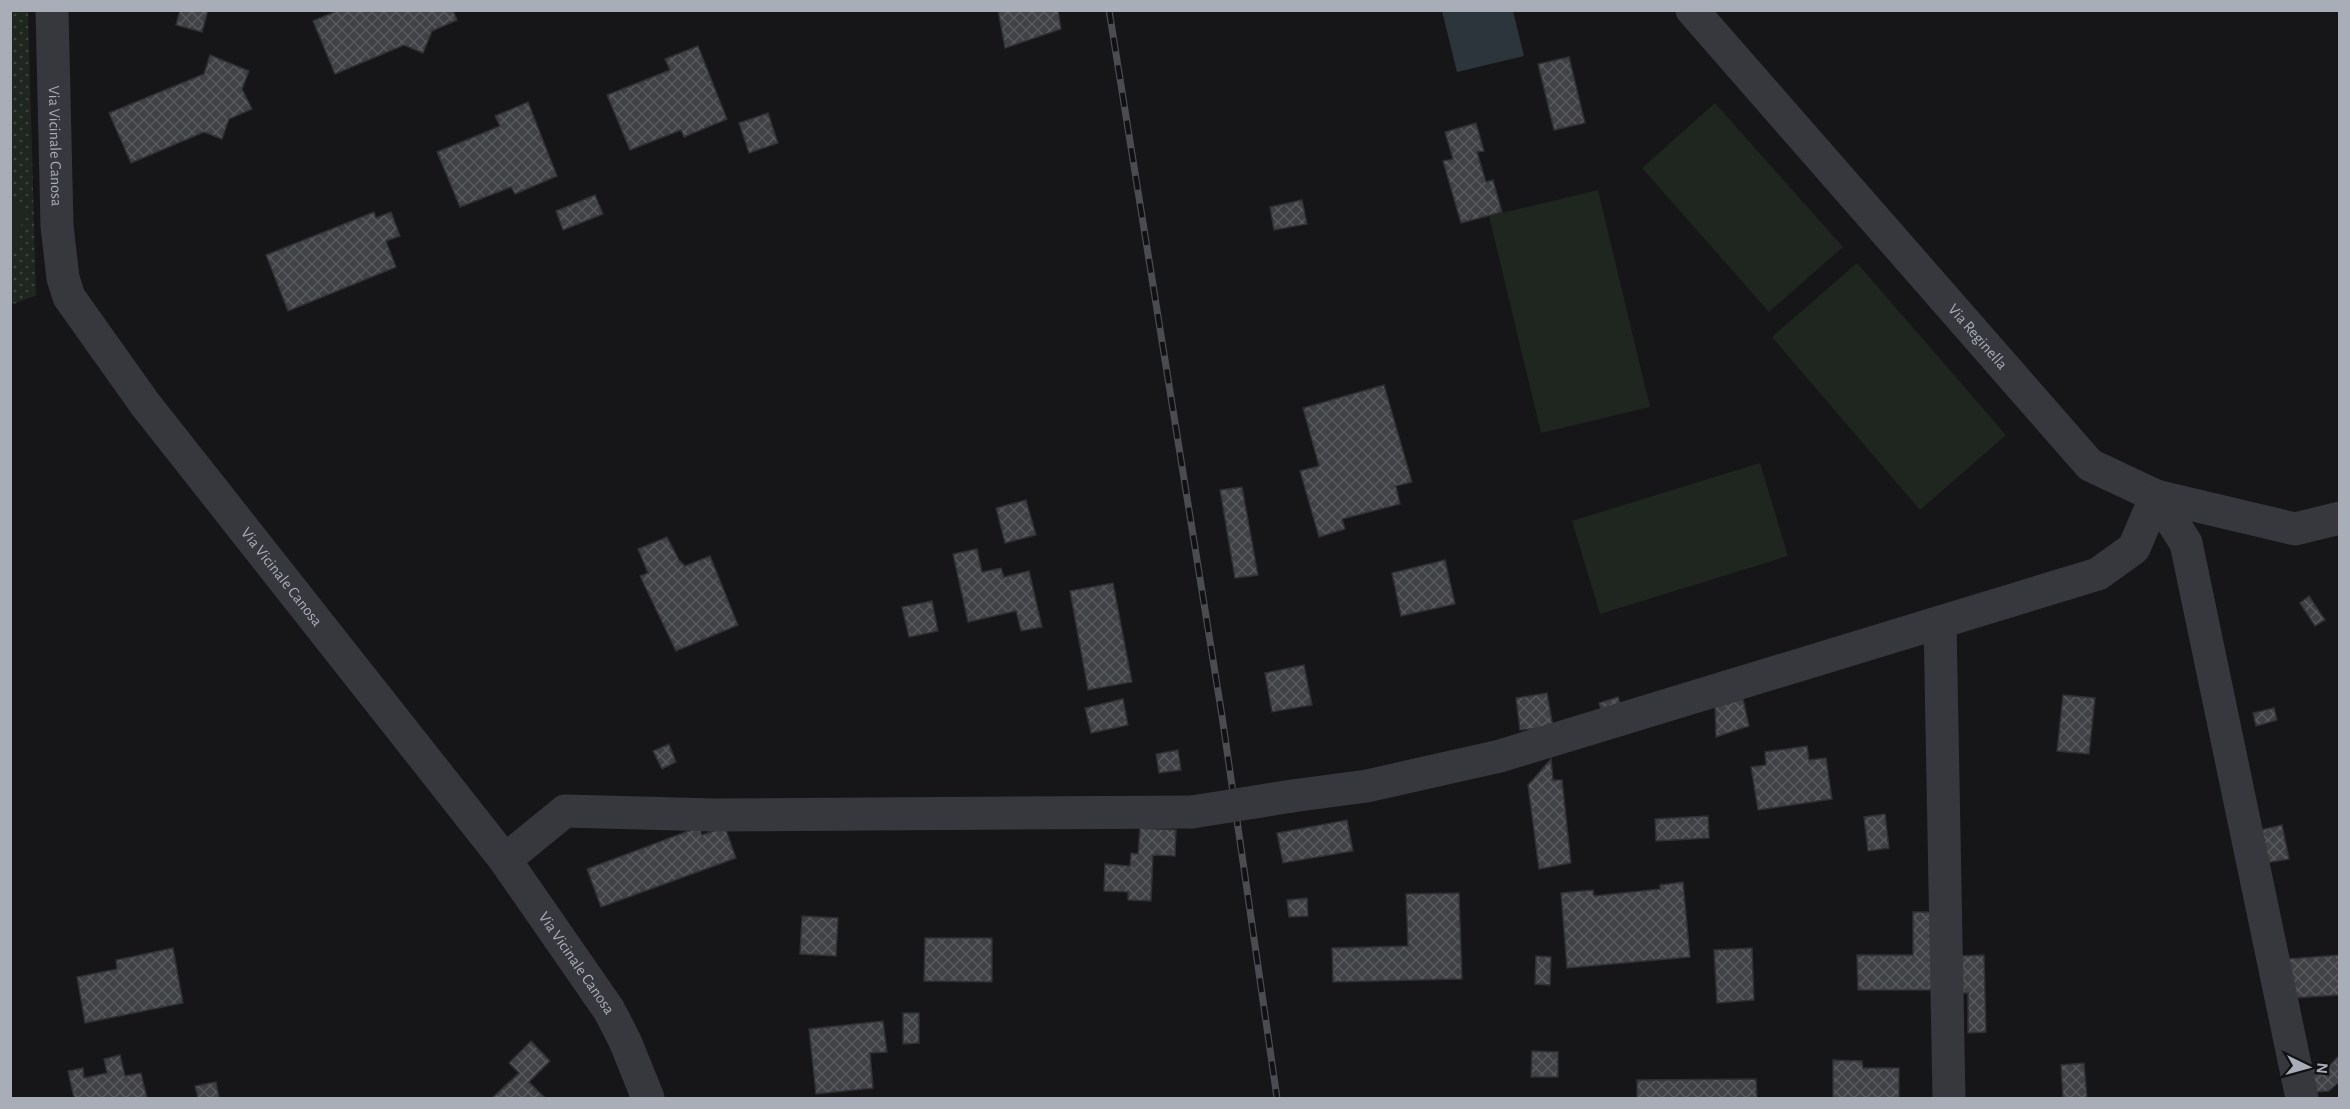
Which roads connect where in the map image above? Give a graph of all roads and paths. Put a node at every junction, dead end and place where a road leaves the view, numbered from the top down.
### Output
1 (52, 10) edge
2 (1692, 10) edge
3 (2156, 496) junction
4 (2340, 518) edge
5 (1940, 622) junction
6 (505, 860) junction
7 (648, 1098) edge
8 (1949, 1098) edge
9 (2302, 1098) edge

1 - 6 street, Via Vicinale Canosa
2 - 3 street, Via Reginella
3 - 4 street, Via Reginella
3 - 5 street
3 - 9 street
5 - 6 street, bridge
5 - 8 street
6 - 7 street, Via Vicinale Canosa

